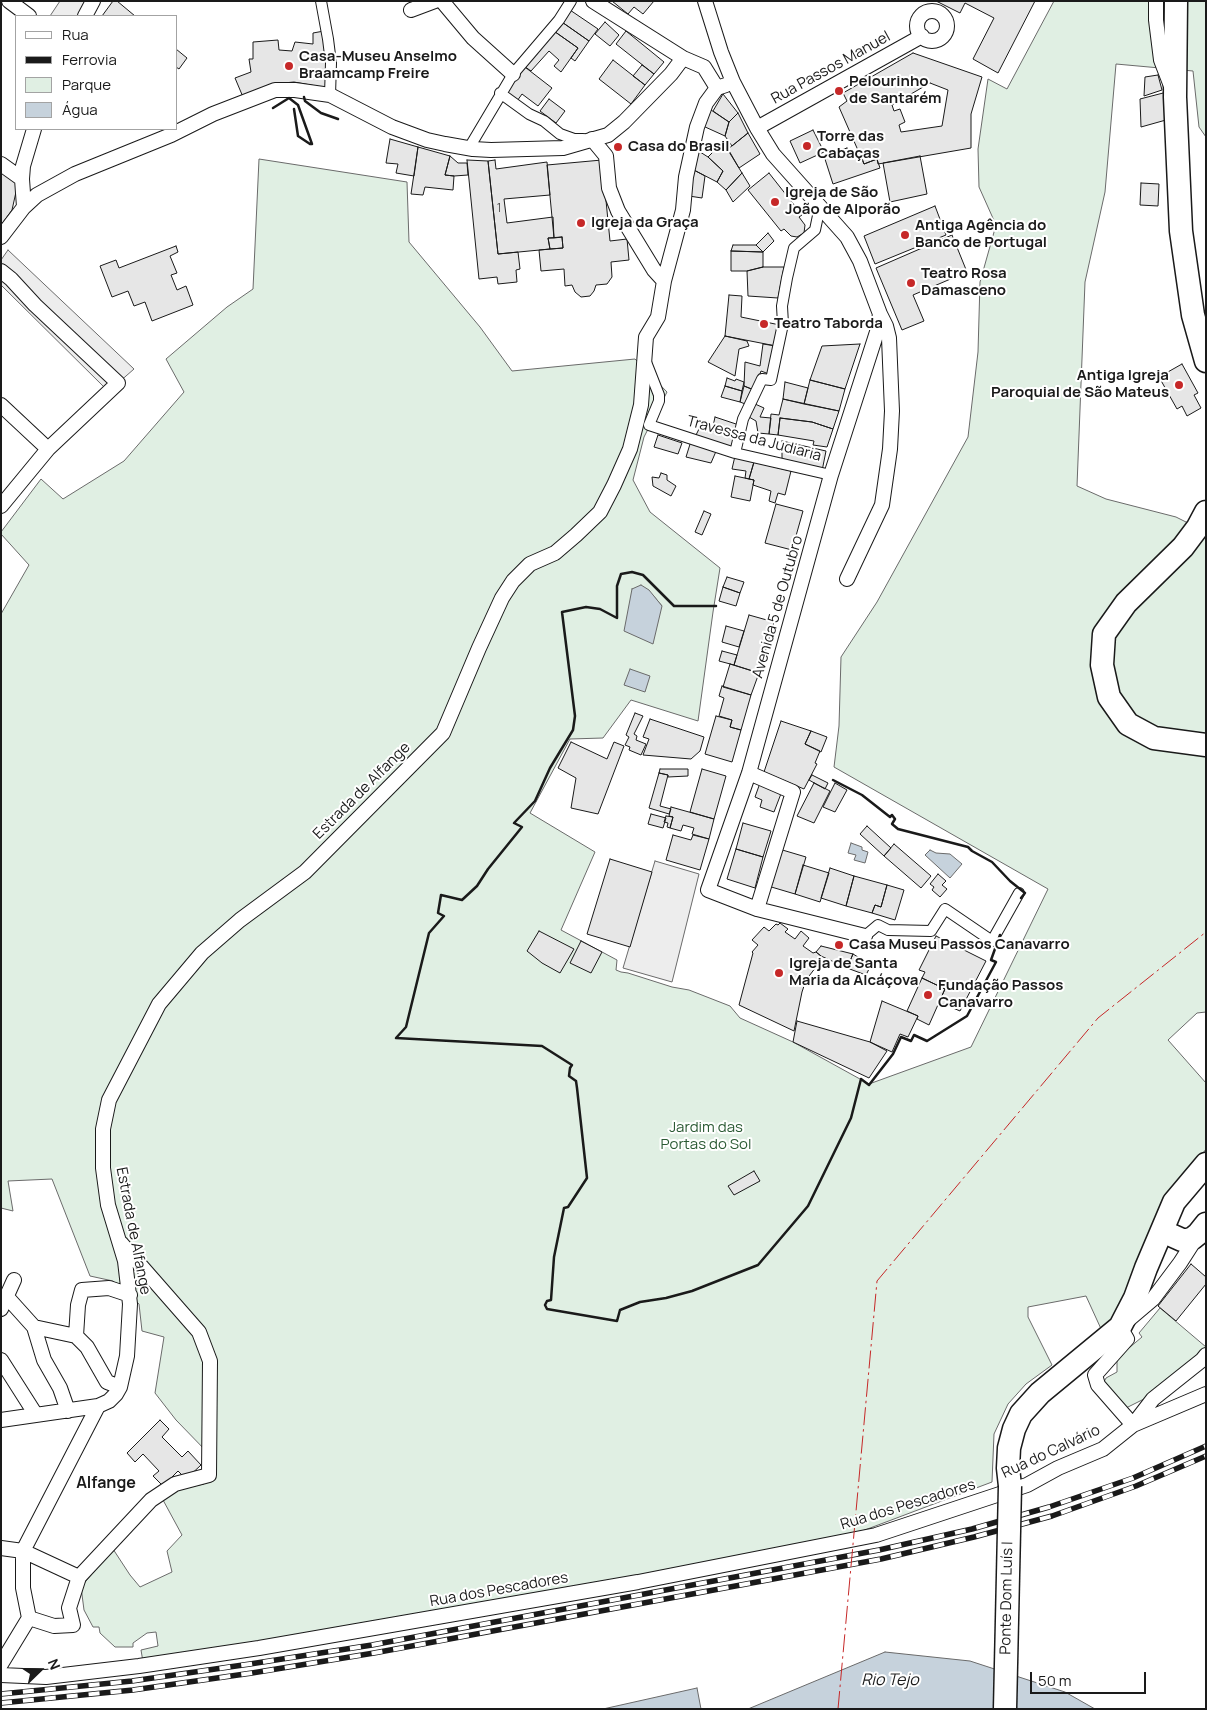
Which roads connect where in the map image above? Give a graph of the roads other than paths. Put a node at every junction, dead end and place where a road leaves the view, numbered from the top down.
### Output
1 (9, 1) edge
2 (93, 1) edge
3 (321, 1) edge
4 (434, 1) edge
5 (442, 1) edge
6 (572, 1) edge
7 (593, 1) edge
8 (1156, 1) edge
9 (1176, 1) edge
10 (707, 3) edge
11 (925, 7) edge
12 (411, 10) dead end
13 (28, 15) edge
14 (86, 15) edge
15 (922, 36) junction
16 (720, 52) junction
17 (683, 58) junction
18 (704, 67) junction
19 (513, 74) junction
20 (733, 82) junction
21 (717, 88) junction
22 (500, 93) junction
23 (330, 95) junction
24 (1175, 97) junction
25 (178, 128) edge
26 (757, 128) junction
27 (34, 130) edge
28 (169, 132) edge
29 (592, 139) junction
30 (468, 148) junction
31 (1, 164) edge
32 (22, 179) junction
33 (820, 206) junction
34 (24, 207) junction
35 (1, 237) edge
36 (1, 272) edge
37 (664, 281) junction
38 (880, 314) junction
39 (645, 359) junction
40 (1206, 361) edge
41 (1, 405) edge
42 (48, 449) junction
43 (735, 453) junction
44 (831, 475) junction
45 (1, 506) edge
46 (1206, 512) edge
47 (847, 579) dead end
48 (1206, 746) edge
49 (748, 773) junction
50 (1019, 893) dead end
51 (757, 909) junction
52 (865, 936) joint
53 (1206, 1164) edge
54 (1202, 1229) edge
55 (1162, 1230) junction
56 (117, 1238) junction
57 (14, 1280) dead end
58 (130, 1295) junction
59 (4, 1303) edge
60 (34, 1327) junction
61 (1120, 1327) junction
62 (76, 1336) junction
63 (1206, 1355) edge
64 (1, 1360) edge
65 (120, 1387) junction
66 (1206, 1394) edge
67 (98, 1406) junction
68 (68, 1411) junction
69 (36, 1415) junction
70 (1, 1420) edge
71 (1134, 1425) junction
72 (1003, 1491) junction
73 (1, 1548) edge
74 (23, 1551) junction
75 (79, 1577) junction
76 (29, 1618) junction
77 (1, 1664) edge
78 (1, 1676) edge
79 (1004, 1709) edge

1 - 13 street
2 - 14 street
3 - 23 street
4 - 12 street
5 - 19 street
6 - 19 street
7 - 17 street
8 - 24 street
9 - 24 main road
10 - 16 street
11 - 15 street
11 - 15 street
15 - 26 street, Rua Passos Manuel
16 - 18 street
16 - 20 street
17 - 18 street
17 - 29 street
18 - 21 street
19 - 22 street
20 - 21 street
20 - 26 street
21 - 37 street, Estrada de Alfange
22 - 29 street
22 - 30 street
23 - 25 street
23 - 30 street
24 - 40 main road
26 - 33 street
27 - 32 street
28 - 34 street
29 - 30 street
29 - 37 street
31 - 32 street
32 - 34 street
33 - 38 street
33 - 43 street
34 - 35 street
36 - 42 street
37 - 39 street, Estrada de Alfange
38 - 44 street, Avenida 5 de Outubro
38 - 47 street
39 - 43 street, Travessa da Judiaria
39 - 56 street, Estrada de Alfange
41 - 42 street
42 - 45 street
43 - 44 street, Travessa da Judiaria
44 - 49 street, Avenida 5 de Outubro
46 - 48 main road
49 - 51 street
49 - 51 street, Avenida 5 de Outubro
50 - 52 street
51 - 52 street
53 - 55 main road
54 - 55 main road
54 - 61 street
55 - 61 main road
56 - 58 street, Estrada de Alfange
56 - 75 street
57 - 59 street
58 - 62 street
58 - 65 street, Estrada de Alfange
59 - 60 street
60 - 62 street
60 - 68 street
61 - 71 street
61 - 72 main road, Ponte Dom Luís I
62 - 65 street
63 - 71 street, Rua do Calvário
64 - 69 street
65 - 67 street
66 - 71 street
67 - 68 street
67 - 74 street
68 - 69 street
69 - 70 street
71 - 72 street, Rua do Calvário
72 - 78 street, Rua dos Pescadores
72 - 79 main road, Ponte Dom Luís I, bridge
73 - 74 street
74 - 75 street
74 - 76 street
75 - 76 street
76 - 77 street

